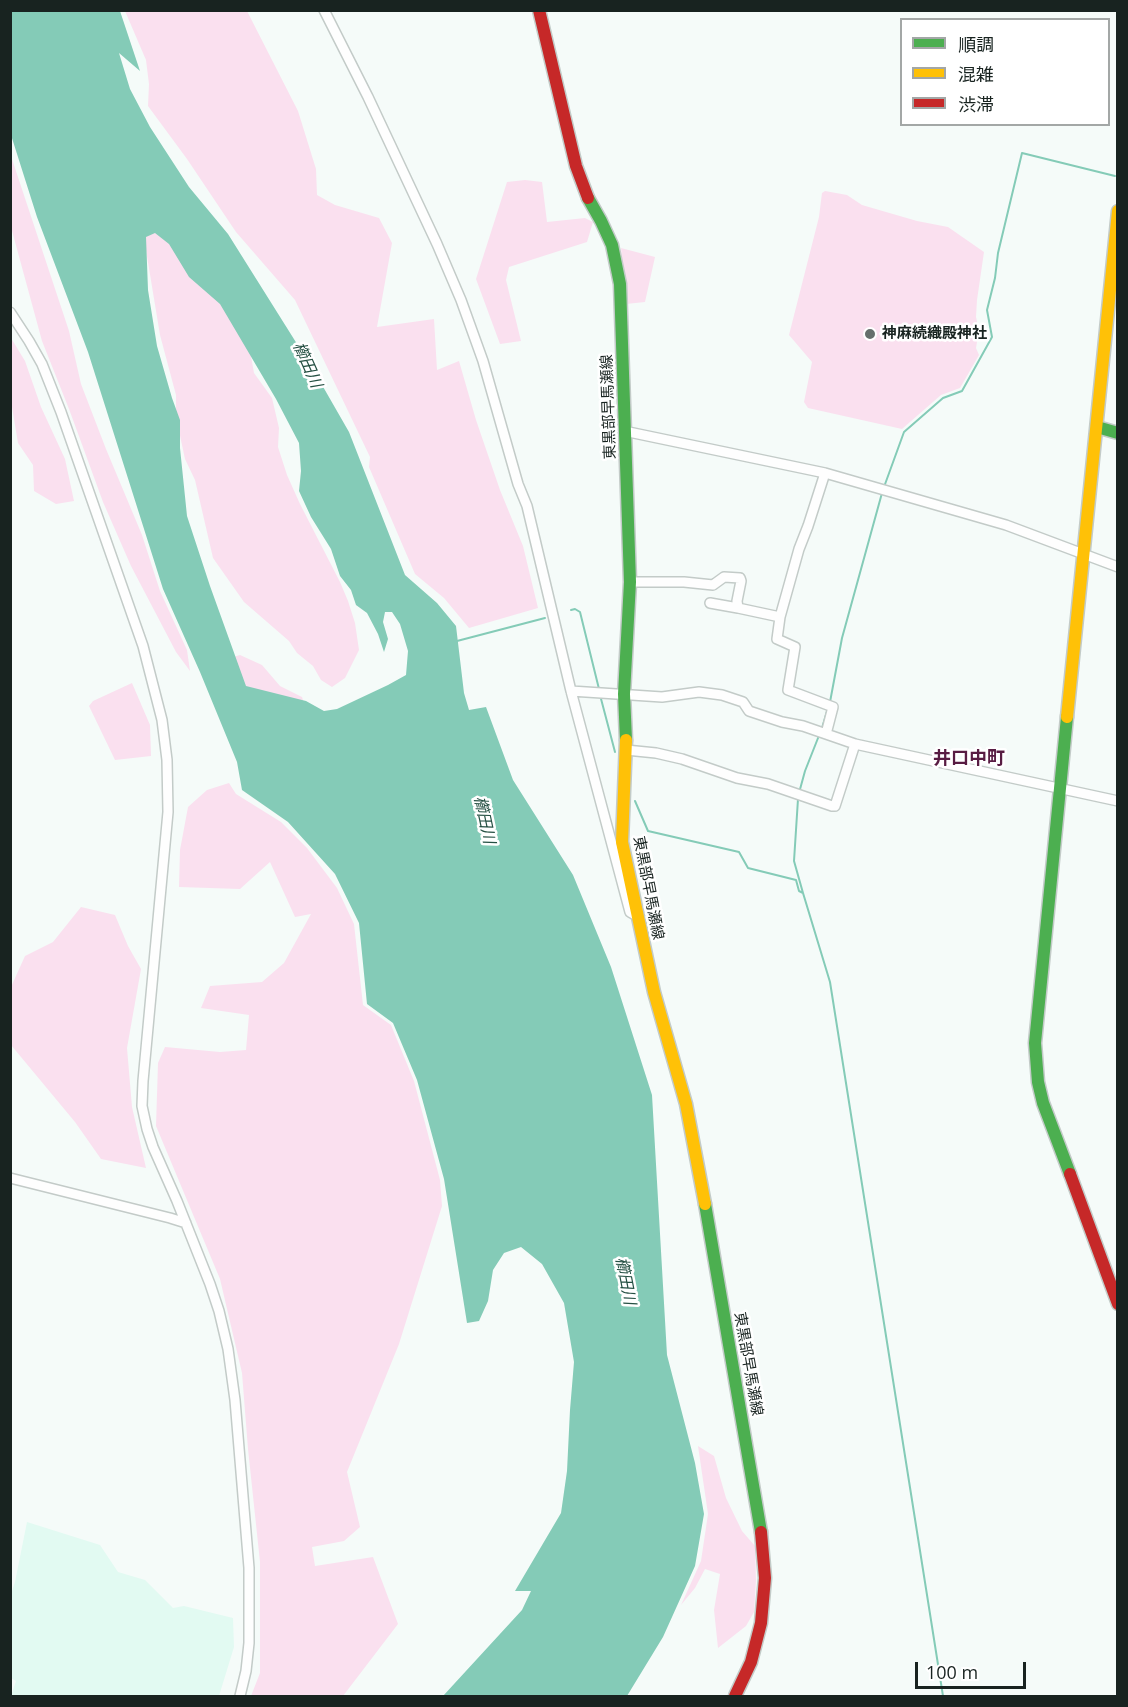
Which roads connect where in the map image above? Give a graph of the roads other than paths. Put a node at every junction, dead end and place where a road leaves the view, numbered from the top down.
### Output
1 (324, 10) edge
2 (539, 10) edge
3 (1118, 211) edge
4 (10, 312) edge
5 (1097, 427) junction
6 (624, 431) junction
7 (1118, 433) edge
8 (825, 473) junction
9 (1083, 554) junction
10 (1118, 567) edge
11 (630, 582) junction
12 (710, 603) dead end
13 (738, 608) junction
14 (780, 617) junction
15 (572, 691) junction
16 (621, 694) junction
17 (822, 733) junction
18 (855, 744) junction
19 (626, 750) junction
20 (1060, 788) junction
21 (1118, 801) edge
22 (637, 916) junction
23 (10, 1178) edge
24 (186, 1223) junction
25 (1118, 1304) edge
26 (240, 1696) edge
27 (735, 1696) edge

1 - 15 street
2 - 6 main road, 東黒部早馬瀬線
3 - 5 main road
4 - 24 street
5 - 7 main road
5 - 9 main road
6 - 8 street
6 - 11 main road, 東黒部早馬瀬線
8 - 9 street
8 - 14 street
9 - 10 street
9 - 20 main road
11 - 13 street
11 - 16 main road, 東黒部早馬瀬線
12 - 13 street
13 - 14 street
14 - 17 street
15 - 16 street
15 - 22 street
16 - 17 street
16 - 19 main road, 東黒部早馬瀬線
17 - 18 street
18 - 19 street
18 - 20 street
19 - 22 main road, 東黒部早馬瀬線
20 - 21 street
20 - 25 main road
22 - 27 main road, 東黒部早馬瀬線
23 - 24 street
24 - 26 street

